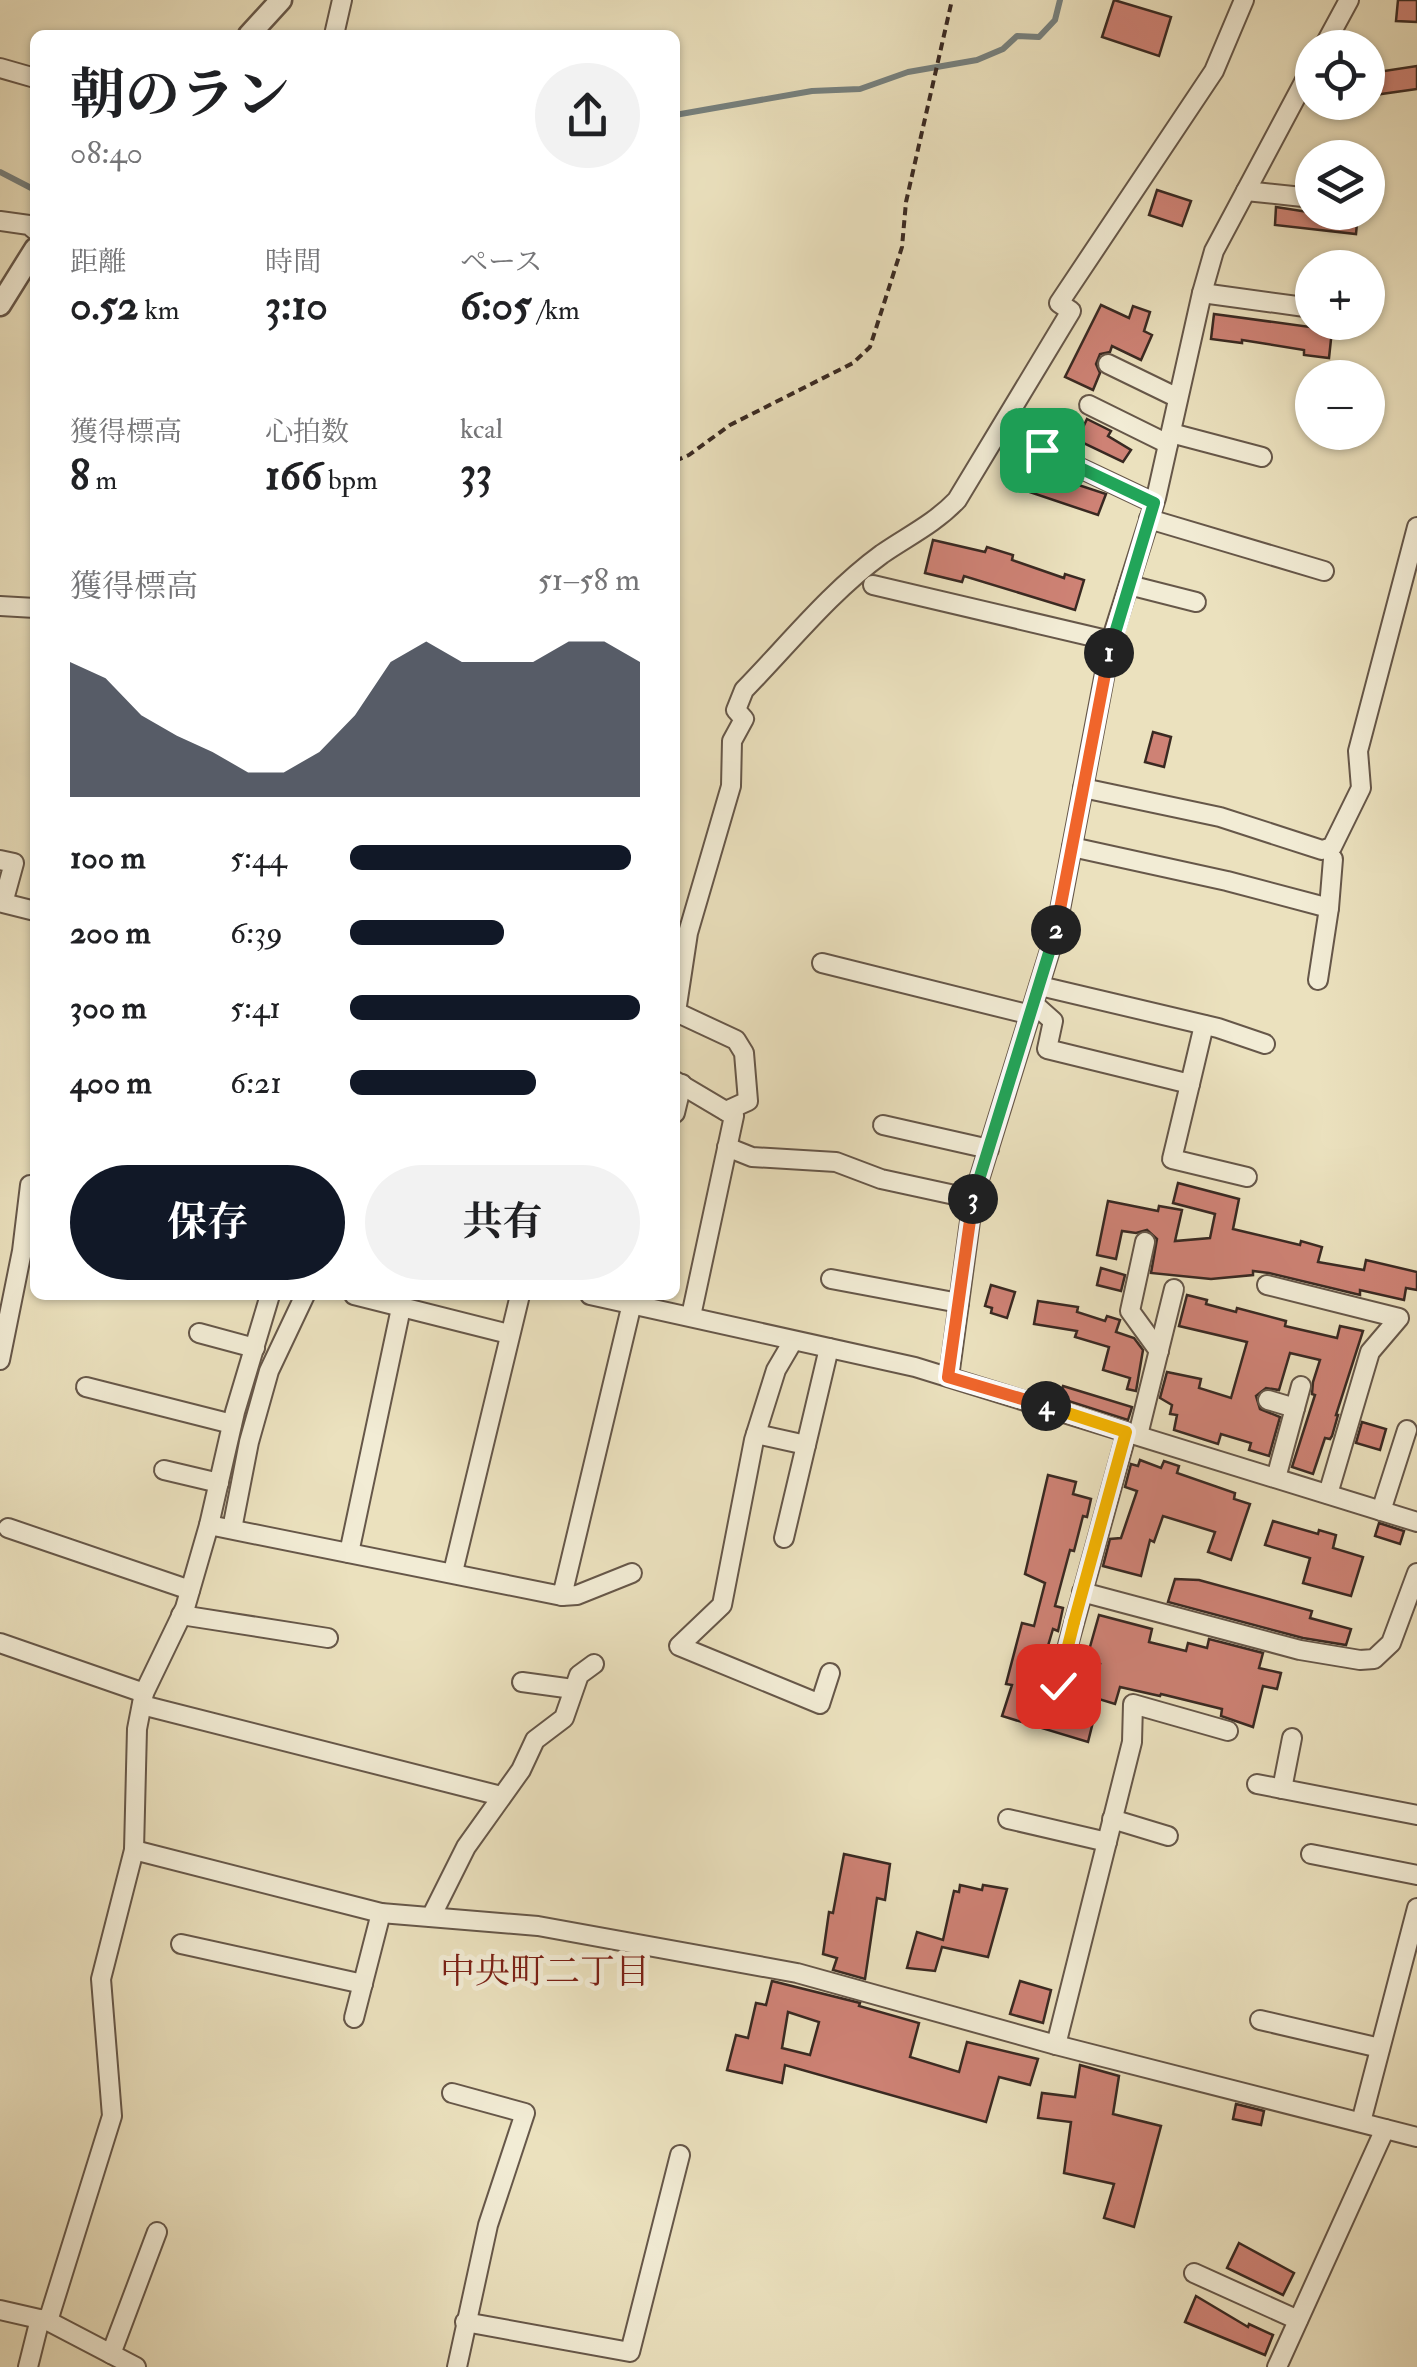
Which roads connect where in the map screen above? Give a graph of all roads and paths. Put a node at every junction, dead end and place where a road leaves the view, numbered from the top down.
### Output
1 (281, 0) edge
2 (342, 0) edge
3 (952, 0) edge
4 (1244, 0) edge
5 (1348, 0) edge
6 (254, 30) edge
7 (335, 30) edge
8 (1332, 30) edge
9 (0, 68) edge
10 (30, 77) edge
11 (1295, 99) edge
12 (1246, 191) junction
13 (1295, 196) edge
14 (0, 221) edge
15 (30, 226) edge
16 (30, 257) edge
17 (1202, 293) junction
18 (0, 305) edge
19 (1295, 306) edge
20 (1108, 364) dead end
21 (1178, 398) junction
22 (1089, 405) dead end
23 (1169, 438) junction
24 (1042, 450) dead end
25 (1262, 457) dead end
26 (680, 459) edge
27 (1152, 511) junction
28 (1417, 527) edge
29 (1324, 572) dead end
30 (873, 584) dead end
31 (1129, 585) junction
32 (1196, 602) dead end
33 (0, 606) edge
34 (30, 608) edge
35 (1111, 641) junction
36 (1083, 788) junction
37 (1072, 847) junction
38 (1333, 859) dead end
39 (0, 860) edge
40 (1329, 908) junction
41 (30, 910) edge
42 (822, 963) dead end
43 (1318, 980) dead end
44 (680, 986) edge
45 (1040, 986) junction
46 (1033, 1010) junction
47 (680, 1014) edge
48 (1204, 1025) junction
49 (1265, 1044) dead end
50 (680, 1083) edge
51 (1190, 1084) junction
52 (726, 1111) junction
53 (883, 1125) dead end
54 (727, 1147) junction
55 (989, 1149) junction
56 (1247, 1178) dead end
57 (30, 1185) dead end
58 (973, 1200) junction
59 (1144, 1242) dead end
60 (831, 1279) dead end
61 (1266, 1285) dead end
62 (1174, 1289) dead end
63 (269, 1300) edge
64 (303, 1300) edge
65 (372, 1300) edge
66 (518, 1300) edge
67 (633, 1300) edge
68 (636, 1300) edge
69 (959, 1302) junction
70 (401, 1308) junction
71 (691, 1316) junction
72 (3, 1332) edge
73 (199, 1333) dead end
74 (508, 1334) junction
75 (793, 1340) junction
76 (255, 1348) junction
77 (829, 1348) junction
78 (1158, 1351) junction
79 (0, 1360) edge
80 (948, 1377) junction
81 (1301, 1386) dead end
82 (86, 1388) dead end
83 (1268, 1400) dead end
84 (1295, 1408) junction
85 (232, 1424) junction
86 (1407, 1430) dead end
87 (756, 1434) junction
88 (1132, 1434) junction
89 (806, 1445) junction
90 (164, 1470) dead end
91 (1276, 1478) junction
92 (218, 1483) junction
93 (1328, 1494) junction
94 (1380, 1511) junction
95 (1417, 1522) edge
96 (210, 1524) junction
97 (8, 1528) dead end
98 (232, 1529) junction
99 (784, 1538) dead end
100 (349, 1553) junction
101 (453, 1572) junction
102 (632, 1573) dead end
103 (1417, 1574) edge
104 (190, 1590) junction
105 (1082, 1592) junction
106 (562, 1596) junction
107 (182, 1615) junction
108 (328, 1638) dead end
109 (0, 1643) edge
110 (594, 1664) dead end
111 (830, 1673) dead end
112 (522, 1682) dead end
113 (1058, 1686) dead end
114 (573, 1689) junction
115 (143, 1699) junction
116 (1228, 1731) dead end
117 (1292, 1738) dead end
118 (1257, 1784) dead end
119 (1282, 1789) junction
120 (501, 1796) junction
121 (1417, 1815) edge
122 (1008, 1819) dead end
123 (1112, 1820) junction
124 (1168, 1836) dead end
125 (1107, 1842) junction
126 (134, 1850) junction
127 (1311, 1854) dead end
128 (1417, 1875) edge
129 (1417, 1908) edge
130 (381, 1913) junction
131 (431, 1917) junction
132 (181, 1944) dead end
133 (363, 1984) junction
134 (354, 2018) dead end
135 (1260, 2020) dead end
136 (1056, 2045) junction
137 (1380, 2048) junction
138 (452, 2093) dead end
139 (1360, 2122) junction
140 (1385, 2129) junction
141 (1417, 2136) edge
142 (680, 2155) dead end
143 (156, 2232) dead end
144 (1194, 2273) dead end
145 (0, 2310) edge
146 (44, 2320) junction
147 (1298, 2320) junction
148 (466, 2322) junction
149 (106, 2351) junction
150 (28, 2367) edge
151 (93, 2367) edge
152 (136, 2367) edge
153 (457, 2367) edge
154 (1276, 2367) edge

1 - 6 street
2 - 7 street
3 - 26 path
4 - 44 street
5 - 8 street
9 - 10 street
11 - 12 street
12 - 13 street
12 - 17 street
14 - 15 street
16 - 18 street
17 - 19 street
17 - 21 street
20 - 21 street
21 - 23 street
22 - 23 street
23 - 25 street
23 - 27 street
24 - 27 street
27 - 29 street
27 - 31 street
28 - 36 street
30 - 35 street
31 - 32 street
31 - 35 street
33 - 34 street
35 - 36 street
36 - 37 street
37 - 40 street
37 - 45 street
38 - 40 street
39 - 41 street
40 - 43 street
42 - 46 street
45 - 46 street
45 - 48 street
46 - 51 street
46 - 55 street
47 - 52 street
48 - 49 street
48 - 51 street
50 - 52 street
51 - 56 street
52 - 54 street
53 - 55 street
54 - 58 street
54 - 71 street
55 - 58 street
57 - 72 street
58 - 69 street
59 - 78 street
60 - 69 street
61 - 93 street
62 - 78 street
63 - 76 street
64 - 98 street
65 - 70 street
66 - 74 street
67 - 106 street
68 - 71 street
69 - 80 street
70 - 74 street
70 - 100 street
71 - 75 street
72 - 79 street
73 - 76 street
74 - 101 street
75 - 77 street
75 - 87 street
76 - 85 street
77 - 80 street
77 - 89 street
78 - 88 street
80 - 88 street
81 - 84 street
82 - 85 street
83 - 84 street
84 - 91 street
85 - 92 street
86 - 94 street
87 - 89 street
87 - 111 street
88 - 91 street
88 - 105 street
89 - 99 street
90 - 92 street
91 - 93 street
92 - 96 street
93 - 94 street
94 - 95 street
96 - 98 street
96 - 104 street
97 - 104 street
98 - 100 street
100 - 101 street
101 - 106 street
102 - 106 street
103 - 105 street
104 - 107 street
105 - 113 street
107 - 108 street
107 - 115 street
109 - 115 street
110 - 114 street
112 - 114 street
114 - 120 street
115 - 120 street
115 - 126 street
116 - 123 street
117 - 119 street
118 - 119 street
119 - 121 street
120 - 131 street
122 - 125 street
123 - 124 street
123 - 125 street
125 - 136 street
126 - 130 street
126 - 146 street
127 - 128 street
129 - 137 street
130 - 131 street
130 - 133 street
131 - 136 street
132 - 133 street
133 - 134 street
135 - 137 street
136 - 139 street
137 - 139 street
138 - 148 street
139 - 140 street
140 - 141 street
140 - 147 street
142 - 148 street
143 - 149 street
144 - 147 street
145 - 146 street
146 - 149 street
146 - 150 street
147 - 154 street
148 - 153 street
149 - 151 street
149 - 152 street

